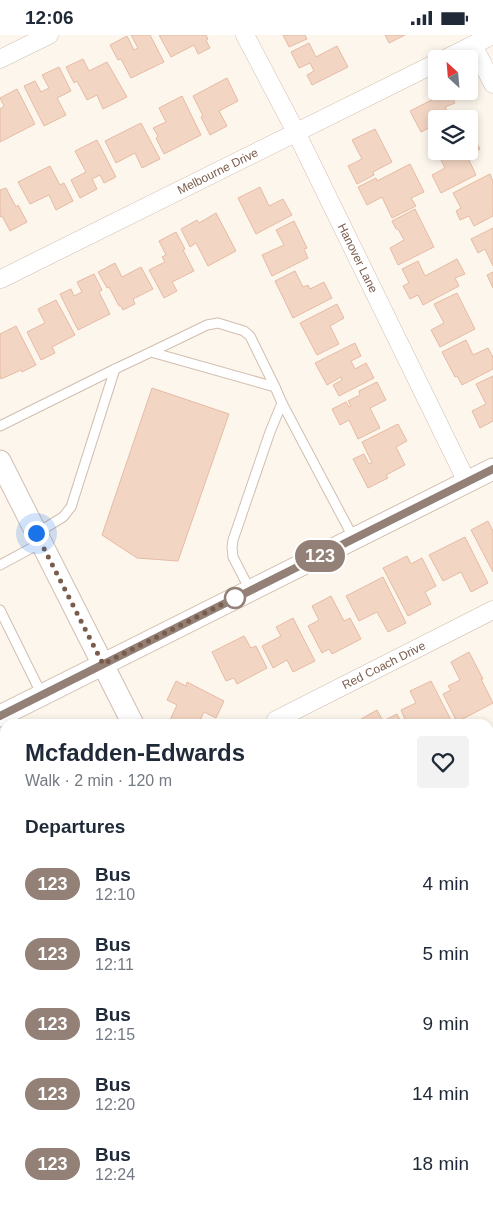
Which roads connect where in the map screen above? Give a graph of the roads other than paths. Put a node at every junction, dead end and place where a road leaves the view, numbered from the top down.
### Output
1 (49, 35) edge
2 (245, 35) edge
3 (493, 35) edge
4 (473, 45) junction
5 (463, 50) edge
6 (0, 59) edge
7 (428, 67) edge
8 (493, 84) edge
9 (296, 133) junction
10 (1, 279) edge
11 (151, 352) junction
12 (115, 369) junction
13 (274, 387) junction
14 (282, 403) junction
15 (0, 426) edge
16 (493, 469) edge
17 (2, 471) edge
18 (467, 482) junction
19 (39, 538) junction
20 (354, 539) junction
21 (0, 565) edge
22 (250, 591) junction
23 (0, 610) edge
24 (493, 610) edge
25 (103, 664) junction
26 (42, 695) junction
27 (0, 716) edge
28 (128, 719) edge
29 (282, 719) edge

1 - 6 street
2 - 9 street, Hanover Lane
3 - 4 street
4 - 5 street
4 - 8 street
7 - 9 street, Melbourne Drive
9 - 10 street, Melbourne Drive
9 - 18 street, Hanover Lane
11 - 12 lane
11 - 13 lane
11 - 13 lane
12 - 15 lane
12 - 19 lane
13 - 14 lane
14 - 20 lane
14 - 22 lane
16 - 18 street
17 - 19 street
18 - 20 street
19 - 21 lane
19 - 25 street
20 - 22 street
22 - 25 street
23 - 26 lane
24 - 29 street, Red Coach Drive
25 - 26 street
25 - 28 street
26 - 27 street

